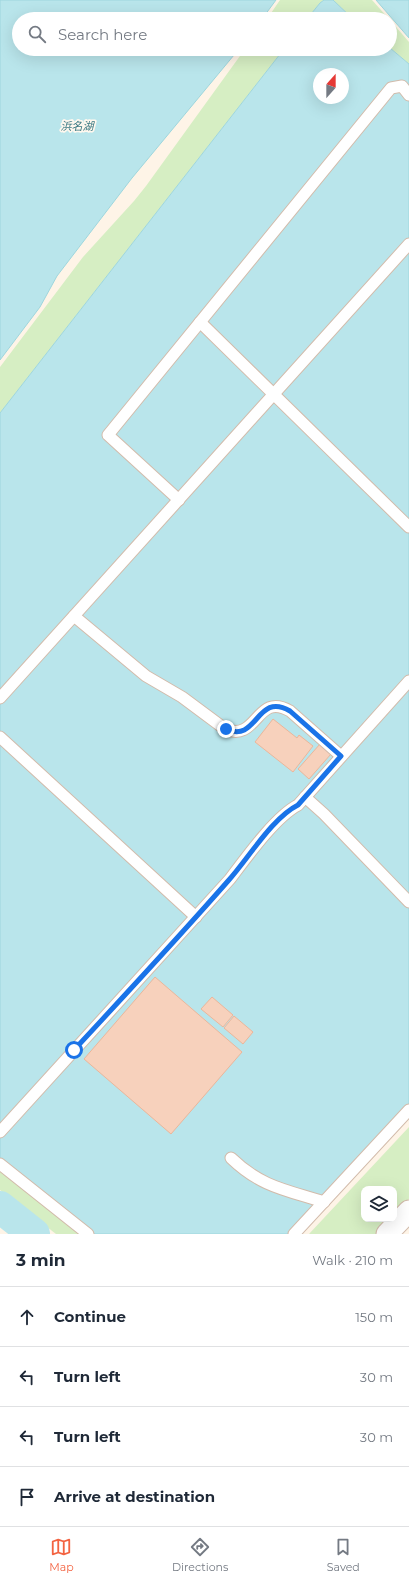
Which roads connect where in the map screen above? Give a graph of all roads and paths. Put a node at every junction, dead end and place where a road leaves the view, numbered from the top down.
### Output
1 (409, 94) edge
2 (409, 244) edge
3 (200, 322) junction
4 (274, 394) junction
5 (179, 500) junction
6 (409, 526) edge
7 (74, 616) junction
8 (409, 681) edge
9 (0, 698) edge
10 (0, 737) edge
11 (341, 756) junction
12 (305, 796) junction
13 (409, 902) edge
14 (196, 917) junction
15 (409, 1110) edge
16 (0, 1132) edge
17 (231, 1158) dead end
18 (0, 1164) edge
19 (324, 1202) junction
20 (409, 1210) edge
21 (88, 1234) edge
22 (294, 1234) edge
23 (387, 1234) edge

1 - 3 lane
2 - 4 lane
3 - 4 lane
3 - 5 lane
4 - 5 lane
4 - 6 lane
5 - 7 lane
7 - 9 lane
7 - 11 lane
8 - 11 lane
10 - 14 lane
11 - 12 lane
12 - 13 lane
12 - 14 lane
14 - 16 lane
15 - 19 lane
17 - 19 lane
18 - 21 lane
19 - 22 lane
20 - 23 street

